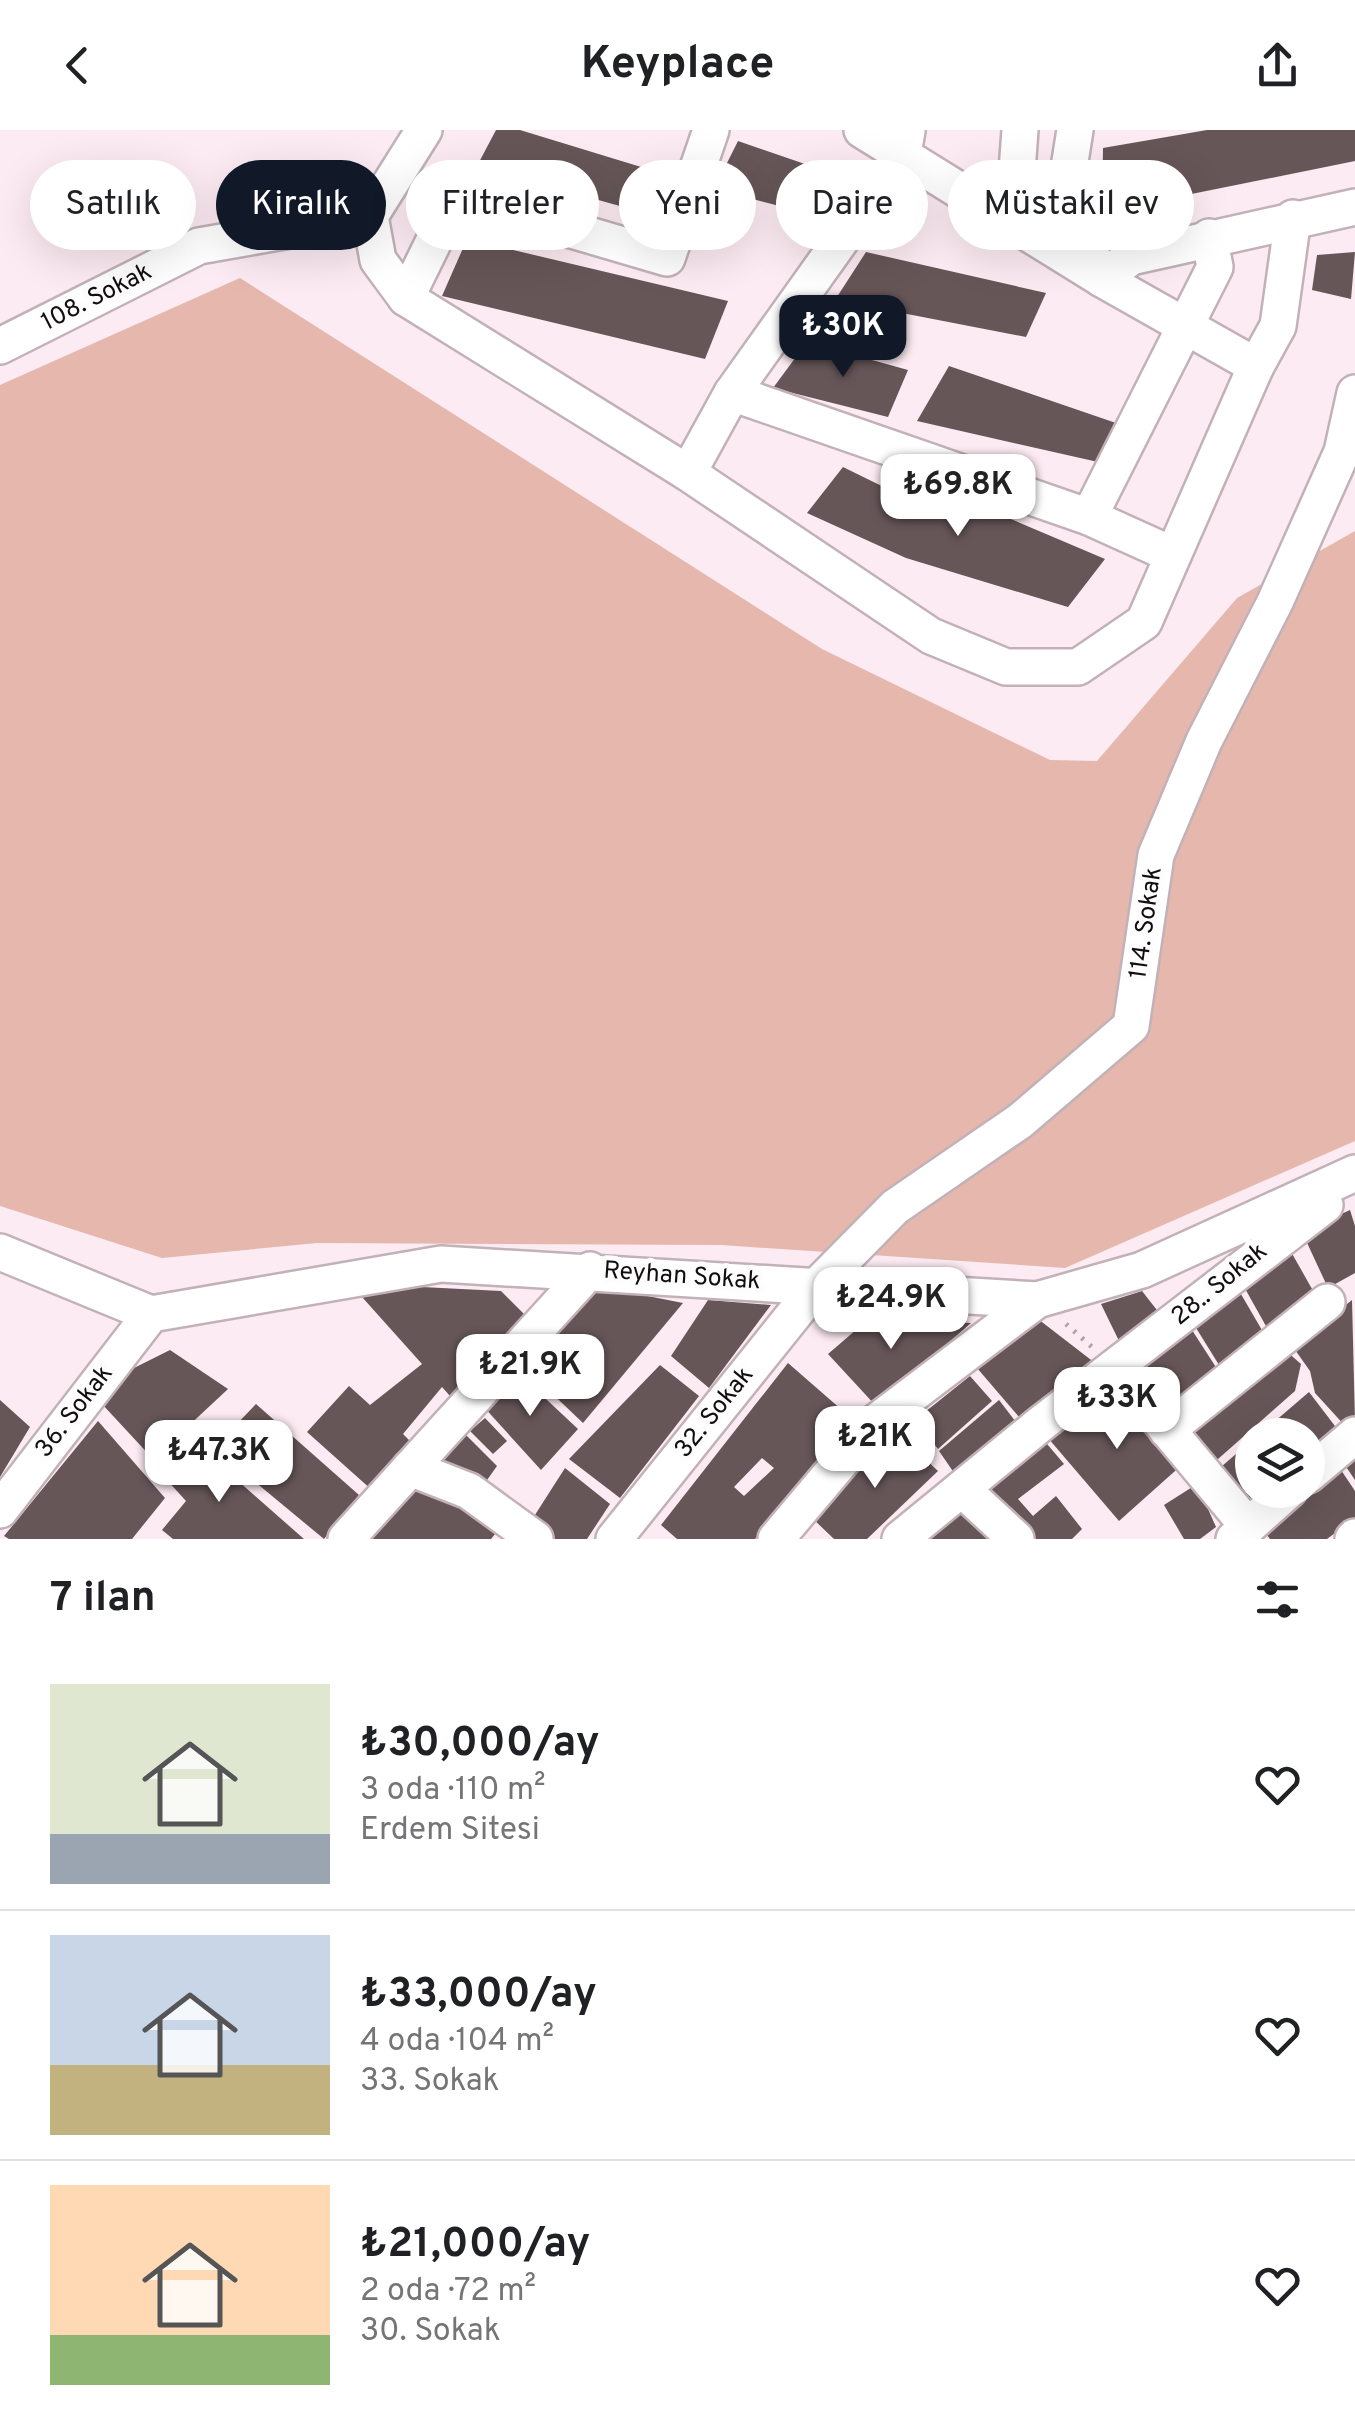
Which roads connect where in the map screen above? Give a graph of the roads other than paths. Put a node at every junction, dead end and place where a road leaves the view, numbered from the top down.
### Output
1 (424, 130) edge
2 (711, 130) edge
3 (862, 130) edge
4 (1020, 130) edge
5 (1075, 130) edge
6 (905, 141) edge
7 (1018, 160) edge
8 (948, 175) edge
9 (386, 191) edge
10 (1355, 206) edge
11 (1292, 218) junction
12 (1210, 237) junction
13 (216, 243) edge
14 (376, 250) edge
15 (1053, 250) edge
16 (1102, 279) junction
17 (406, 298) junction
18 (1185, 326) junction
19 (0, 346) edge
20 (1256, 366) junction
21 (1355, 392) edge
22 (732, 393) junction
23 (688, 473) junction
24 (1089, 517) junction
25 (1173, 555) junction
26 (1355, 1172) edge
27 (1355, 1186) edge
28 (4, 1259) edge
29 (590, 1270) junction
30 (816, 1288) junction
31 (1037, 1300) junction
32 (1327, 1302) dead end
33 (151, 1314) junction
34 (1115, 1367) junction
35 (1167, 1430) junction
36 (1355, 1435) edge
37 (1325, 1461) edge
38 (410, 1468) junction
39 (962, 1489) junction
40 (1268, 1508) edge
41 (0, 1510) edge
42 (1240, 1532) edge
43 (629, 1533) edge
44 (346, 1539) edge
45 (535, 1539) edge
46 (776, 1539) edge
47 (900, 1539) edge
48 (1016, 1539) edge

1 - 9 street
2 - 17 street
3 - 6 street
4 - 7 street
5 - 16 street
6 - 8 street
6 - 22 street
10 - 11 street
11 - 12 street
11 - 20 street
12 - 16 street
12 - 18 street
13 - 19 street, 108. Sokak
14 - 17 street
15 - 16 street
16 - 18 street
17 - 23 street
18 - 20 street
18 - 24 street
20 - 25 street
21 - 30 street, 114. Sokak
22 - 23 street
22 - 24 street
23 - 25 street
24 - 25 street
26 - 31 street, Reyhan Sokak
27 - 34 street, 28.. Sokak
28 - 33 street
29 - 30 street, Reyhan Sokak
29 - 33 street, Reyhan Sokak
29 - 38 street
30 - 31 street, Reyhan Sokak
30 - 43 street, 32. Sokak
31 - 46 street
32 - 35 street
33 - 41 street, 36. Sokak
34 - 35 street
34 - 39 street, 28.. Sokak
35 - 42 street
36 - 37 street
38 - 44 street
38 - 45 street
39 - 47 street, 28.. Sokak
39 - 48 street
40 - 42 street

